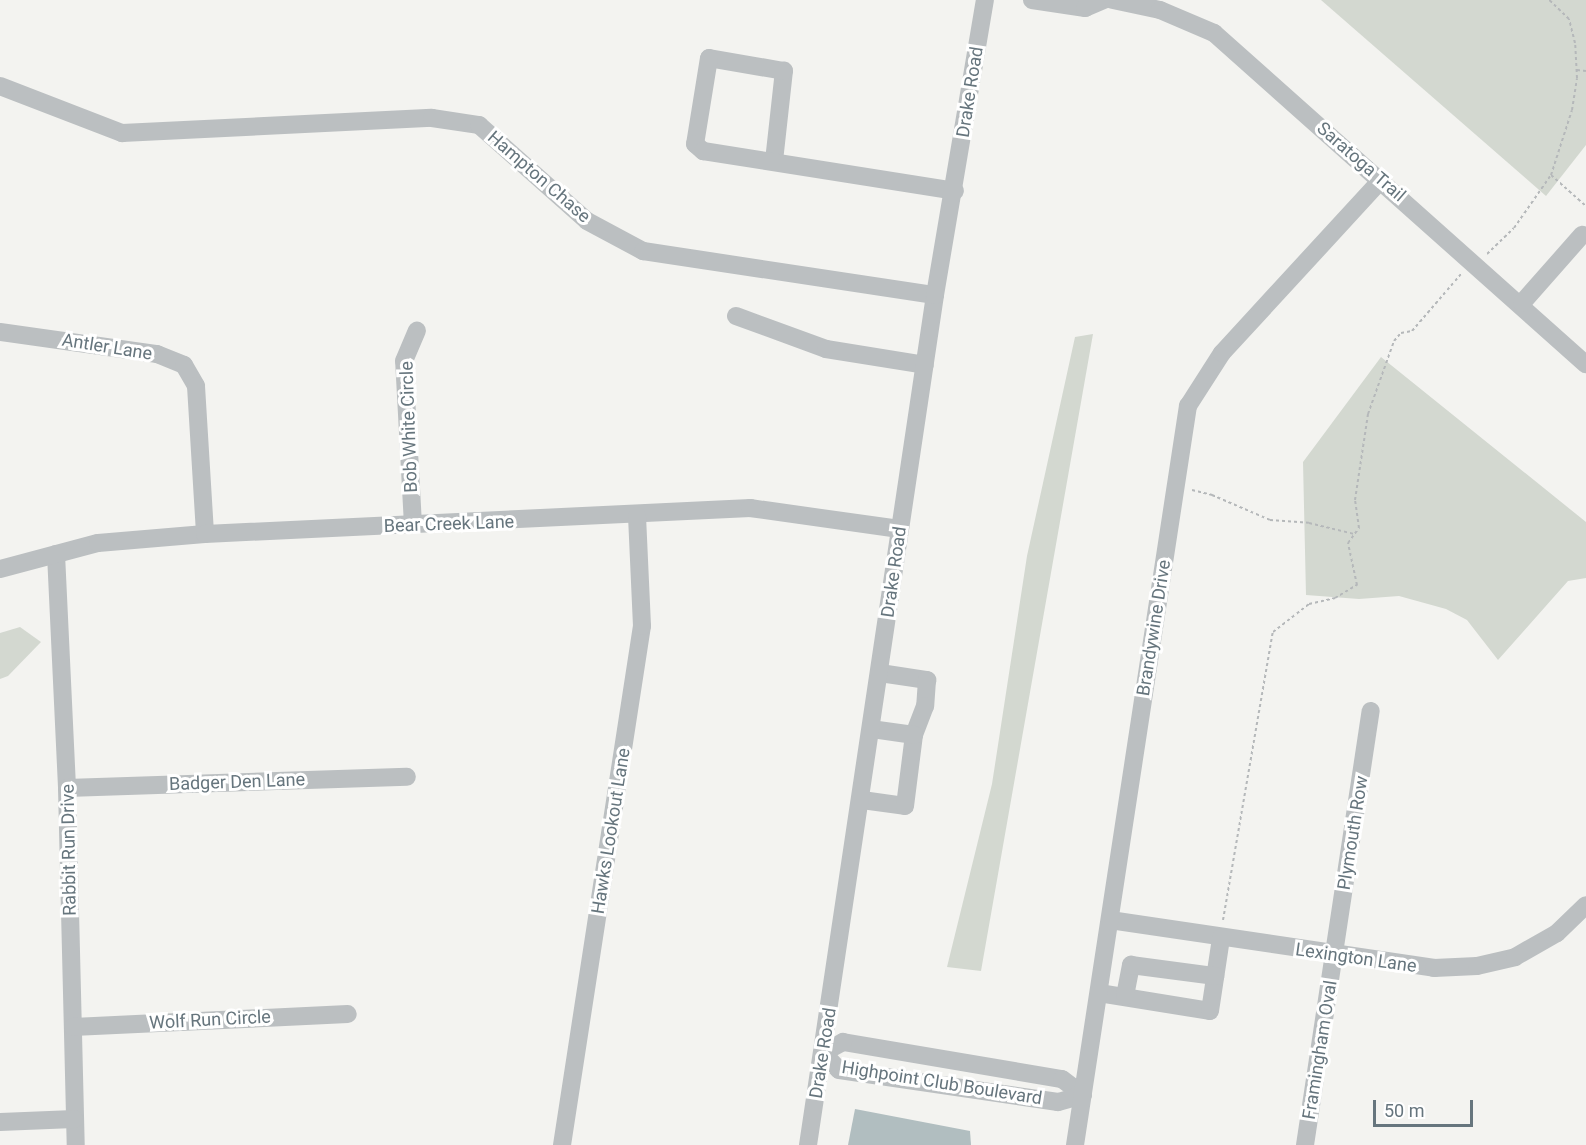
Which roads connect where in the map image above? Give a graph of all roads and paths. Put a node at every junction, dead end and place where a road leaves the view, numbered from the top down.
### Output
1 (985, 0) edge
2 (1032, 0) edge
3 (1104, 0) edge
4 (1113, 0) edge
5 (1549, 0) edge
6 (1576, 70) junction
7 (1586, 71) edge
8 (0, 86) edge
9 (774, 161) junction
10 (1551, 175) junction
11 (1381, 180) junction
12 (955, 191) junction
13 (1586, 206) edge
14 (1582, 235) dead end
15 (1482, 258) dead end
16 (1465, 270) dead end
17 (935, 295) junction
18 (1522, 303) junction
19 (736, 316) dead end
20 (417, 331) dead end
21 (0, 332) edge
22 (1586, 363) edge
23 (925, 365) junction
24 (1176, 487) junction
25 (637, 516) junction
26 (413, 525) junction
27 (900, 529) junction
28 (205, 534) junction
29 (1354, 534) junction
30 (56, 554) junction
31 (0, 569) edge
32 (880, 673) junction
33 (1371, 711) dead end
34 (872, 729) junction
35 (914, 735) junction
36 (407, 777) dead end
37 (67, 788) junction
38 (862, 800) junction
39 (1586, 905) edge
40 (1110, 920) junction
41 (1221, 938) junction
42 (1334, 956) junction
43 (1215, 976) junction
44 (1099, 993) junction
45 (1125, 996) junction
46 (348, 1014) dead end
47 (73, 1027) junction
48 (823, 1053) junction
49 (1083, 1095) junction
50 (74, 1119) junction
51 (0, 1122) edge
52 (76, 1145) edge
53 (562, 1145) edge
54 (808, 1145) edge
55 (1075, 1145) edge
56 (1305, 1145) edge

1 - 12 street, Drake Road
2 - 3 street
4 - 11 street, Saratoga Trail
5 - 6 path
6 - 7 path
6 - 10 path
8 - 17 street, Hampton Chase
9 - 9 street
9 - 12 street
10 - 13 path
10 - 15 path
11 - 18 street, Saratoga Trail
11 - 24 street, Brandywine Drive
12 - 17 street, Drake Road
14 - 18 street
16 - 29 path
17 - 23 street, Drake Road
18 - 22 street, Saratoga Trail
19 - 23 street
20 - 26 street, Bob White Circle
21 - 28 street, Antler Lane
23 - 27 street, Drake Road
24 - 29 path
24 - 40 street, Brandywine Drive
25 - 26 street, Bear Creek Lane
25 - 27 street, Bear Creek Lane
25 - 53 street, Hawks Lookout Lane
26 - 28 street, Bear Creek Lane
27 - 32 street, Drake Road
28 - 30 street, Bear Creek Lane
29 - 41 path
30 - 31 street, Bear Creek Lane
30 - 37 street, Rabbit Run Drive
32 - 34 street, Drake Road
32 - 35 street
33 - 42 street, Plymouth Row
34 - 35 street
34 - 38 street, Drake Road
35 - 38 street
36 - 37 street, Badger Den Lane
37 - 47 street, Rabbit Run Drive
38 - 48 street, Drake Road
39 - 42 street, Lexington Lane
40 - 41 street, Lexington Lane
40 - 44 street, Brandywine Drive
41 - 42 street, Lexington Lane
41 - 43 street
42 - 56 street, Framingham Oval
43 - 45 street
43 - 45 street
44 - 45 street
44 - 49 street, Brandywine Drive
46 - 47 street, Wolf Run Circle
47 - 50 street, Rabbit Run Drive
48 - 49 street, Highpoint Club Boulevard
48 - 49 street, Highpoint Club Boulevard
48 - 54 street, Drake Road
49 - 55 street, Brandywine Drive
50 - 51 street
50 - 52 street, Rabbit Run Drive

